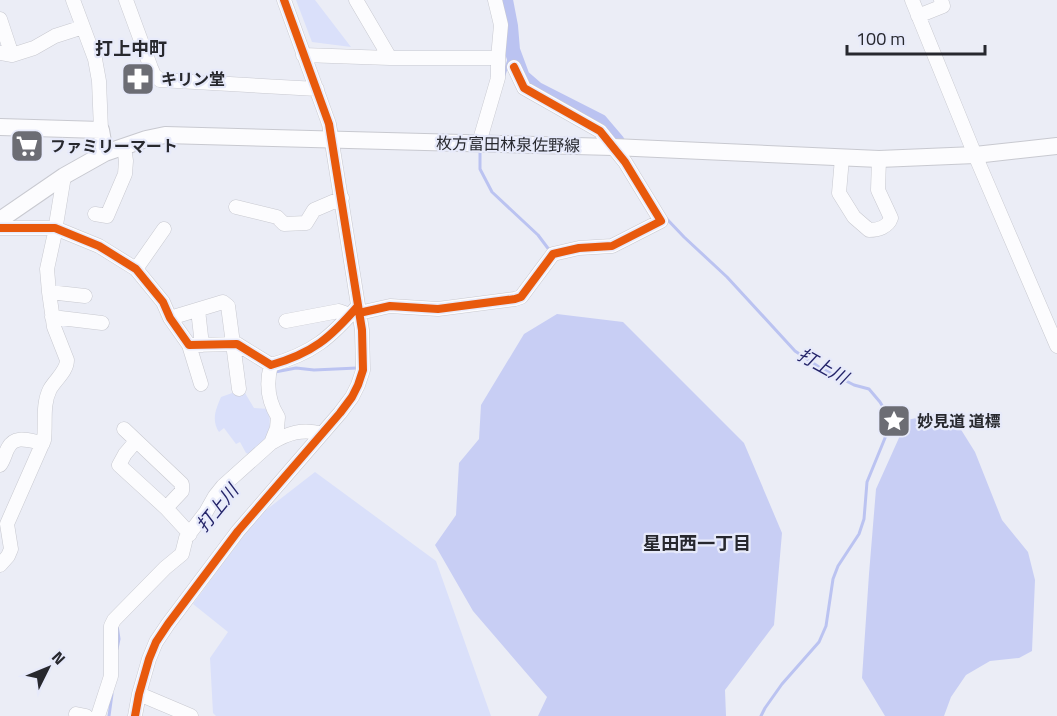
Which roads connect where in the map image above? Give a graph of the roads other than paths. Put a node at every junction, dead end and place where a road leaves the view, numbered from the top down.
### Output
1 (73, 0) edge
2 (126, 0) edge
3 (284, 0) edge
4 (356, 0) edge
5 (495, 0) edge
6 (912, 0) edge
7 (941, 0) edge
8 (918, 16) junction
9 (0, 19) edge
10 (83, 27) junction
11 (6, 54) edge
12 (303, 55) junction
13 (390, 58) junction
14 (498, 58) junction
15 (514, 68) dead end
16 (317, 88) junction
17 (0, 127) edge
18 (101, 130) junction
19 (332, 141) junction
20 (479, 143) junction
21 (124, 146) junction
22 (1057, 146) edge
23 (613, 147) junction
24 (105, 153) junction
25 (975, 155) junction
26 (842, 158) junction
27 (879, 159) junction
28 (64, 176) junction
29 (342, 198) junction
30 (236, 207) dead end
31 (95, 214) dead end
32 (0, 220) edge
33 (0, 228) edge
34 (55, 228) junction
35 (164, 229) dead end
36 (136, 268) junction
37 (49, 292) junction
38 (85, 296) dead end
39 (198, 310) junction
40 (356, 311) junction
41 (52, 317) junction
42 (170, 318) junction
43 (286, 321) dead end
44 (102, 323) dead end
45 (232, 344) junction
46 (196, 345) junction
47 (1057, 346) edge
48 (271, 365) junction
49 (201, 384) dead end
50 (239, 389) dead end
51 (124, 429) dead end
52 (322, 434) junction
53 (136, 441) junction
54 (271, 443) junction
55 (43, 444) junction
56 (0, 465) edge
57 (166, 508) junction
58 (4, 520) edge
59 (189, 534) junction
60 (0, 565) edge
61 (139, 694) junction
62 (98, 716) edge
63 (135, 716) edge
64 (191, 716) edge

1 - 10 street
2 - 16 street
3 - 12 street
4 - 13 street
5 - 14 street
6 - 8 street
7 - 8 street
8 - 25 street
9 - 11 street
10 - 11 street
10 - 18 street
12 - 13 street
12 - 16 street
13 - 14 street
14 - 20 street
15 - 23 street
16 - 19 street
17 - 18 main road
18 - 24 main road
19 - 20 main road, 枚方富田林泉佐野線
19 - 21 main road, 枚方富田林泉佐野線
19 - 29 street
20 - 23 main road, 枚方富田林泉佐野線
21 - 24 main road, 枚方富田林泉佐野線
21 - 31 street
22 - 25 main road, 枚方富田林泉佐野線
23 - 26 main road, 枚方富田林泉佐野線
23 - 40 street
24 - 28 main road, 枚方富田林泉佐野線
25 - 27 main road, 枚方富田林泉佐野線
25 - 47 street
26 - 27 main road, 枚方富田林泉佐野線
26 - 27 street
28 - 32 main road, 枚方富田林泉佐野線
28 - 34 street
29 - 30 street
29 - 40 street
33 - 34 street
34 - 36 street
34 - 37 street
35 - 36 street
36 - 42 street
37 - 38 street
37 - 41 street
39 - 42 street
39 - 45 street
39 - 46 street
40 - 43 street
40 - 48 street
40 - 52 street
41 - 44 street
41 - 55 street
42 - 46 street
45 - 46 street
45 - 48 street
45 - 50 street
46 - 49 street
48 - 54 street
51 - 53 street
52 - 54 street
52 - 61 street
53 - 57 street
53 - 57 street
54 - 59 street
55 - 56 street
55 - 58 street
57 - 59 street
58 - 60 street
59 - 62 street
61 - 63 street
61 - 64 street

